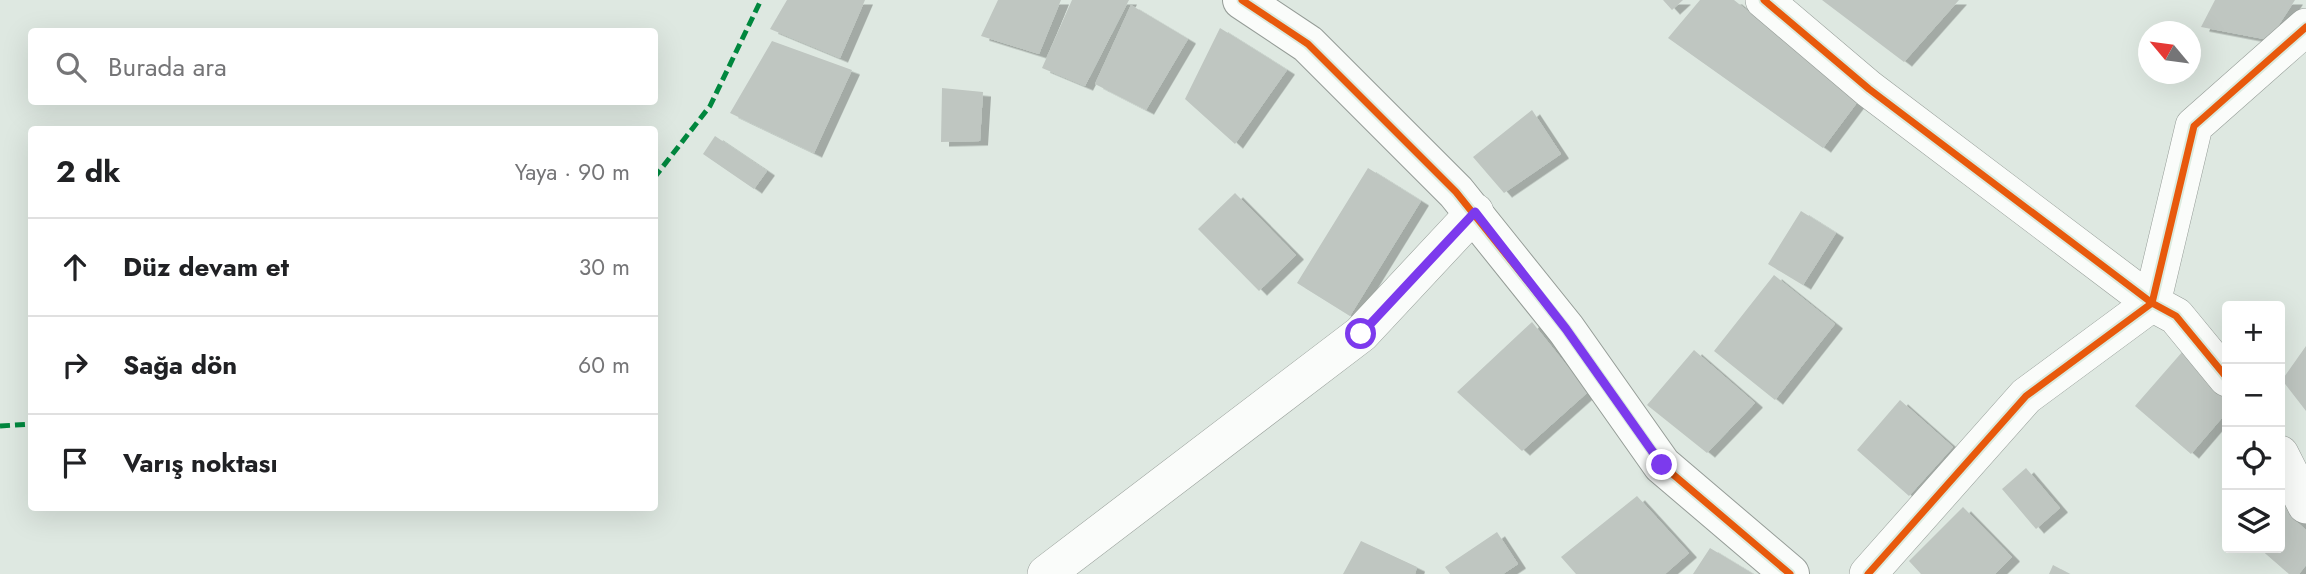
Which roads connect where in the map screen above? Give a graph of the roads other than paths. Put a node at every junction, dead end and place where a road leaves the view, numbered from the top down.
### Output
1 (1242, 0) edge
2 (1764, 0) edge
3 (2306, 27) edge
4 (1475, 212) junction
5 (2152, 303) junction
6 (2222, 372) edge
7 (2285, 464) edge
8 (2306, 505) edge
9 (1046, 574) edge
10 (1790, 574) edge
11 (1868, 574) edge

1 - 4 street
2 - 5 street
3 - 5 street
4 - 9 street
4 - 10 street
5 - 6 street
5 - 11 street
7 - 8 street

